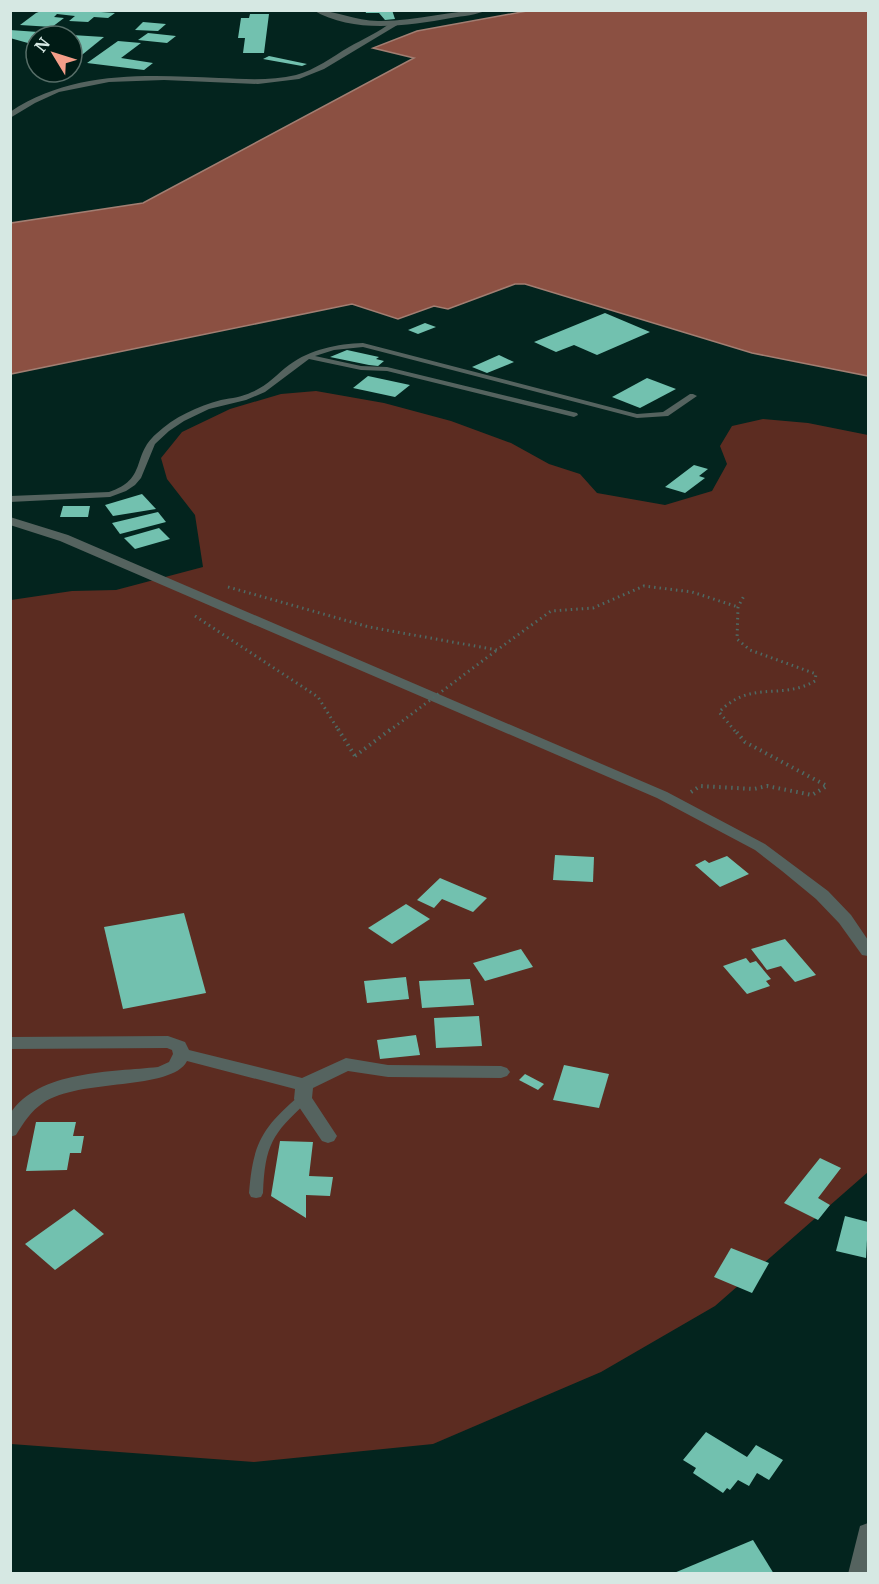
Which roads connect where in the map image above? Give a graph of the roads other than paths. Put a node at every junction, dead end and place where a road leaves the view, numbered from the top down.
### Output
1 (316, 10) edge
2 (484, 10) edge
3 (395, 24) junction
4 (10, 116) edge
5 (309, 357) junction
6 (693, 396) dead end
7 (574, 415) dead end
8 (10, 499) edge
9 (10, 521) edge
10 (868, 951) edge
11 (10, 1043) edge
12 (182, 1054) junction
13 (501, 1072) dead end
14 (304, 1092) junction
15 (10, 1130) edge
16 (328, 1136) dead end
17 (256, 1193) dead end
18 (868, 1533) edge
19 (859, 1574) edge

1 - 3 street
2 - 3 street
3 - 4 street
5 - 6 lane
5 - 7 lane
5 - 8 lane
9 - 10 street
11 - 12 street
12 - 14 street
12 - 15 street
13 - 14 street
14 - 16 street
14 - 17 lane
18 - 19 street

